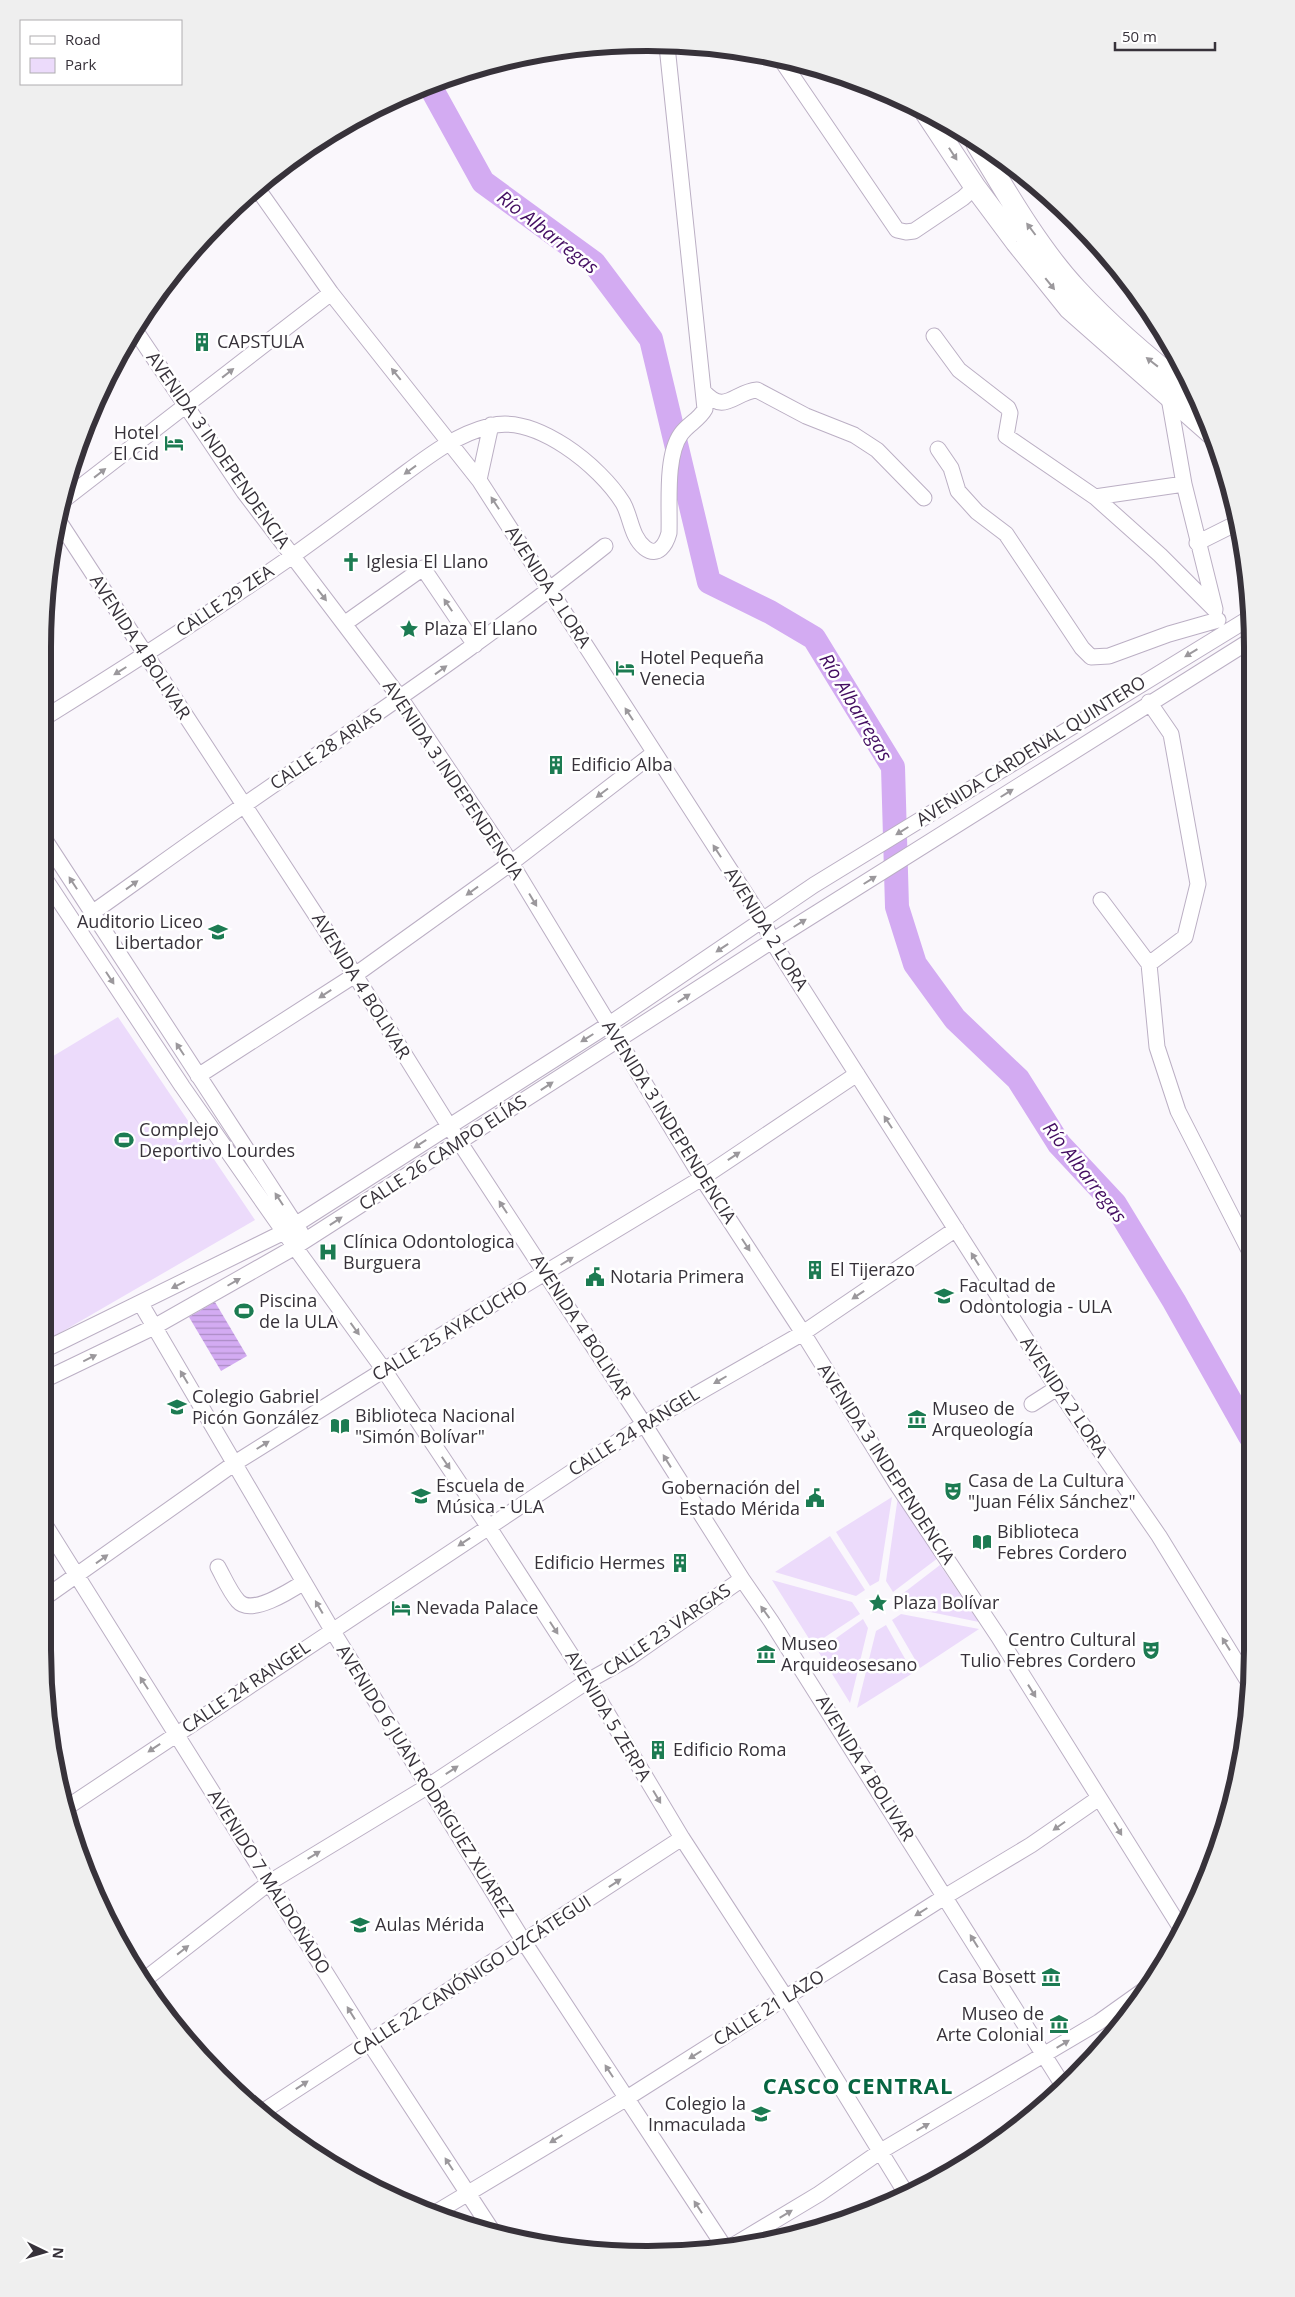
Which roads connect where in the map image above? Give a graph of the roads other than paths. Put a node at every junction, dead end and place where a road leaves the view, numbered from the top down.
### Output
1 (668, 52) edge
2 (788, 69) edge
3 (934, 125) edge
4 (984, 155) edge
5 (975, 187) junction
6 (261, 193) edge
7 (331, 293) junction
8 (139, 336) edge
9 (934, 336) dead end
10 (1183, 387) edge
11 (704, 392) junction
12 (1169, 398) junction
13 (186, 406) junction
14 (491, 425) junction
15 (1200, 425) edge
16 (449, 441) junction
17 (938, 449) dead end
18 (479, 480) junction
19 (1184, 484) junction
20 (72, 494) edge
21 (1095, 497) junction
22 (924, 498) dead end
23 (1231, 526) edge
24 (64, 529) edge
25 (1197, 543) junction
26 (605, 546) dead end
27 (292, 556) junction
28 (550, 590) junction
29 (1243, 619) edge
30 (1218, 621) junction
31 (344, 624) junction
32 (475, 645) junction
33 (1244, 645) edge
34 (146, 655) junction
35 (401, 698) junction
36 (1149, 702) junction
37 (51, 714) edge
38 (654, 753) junction
39 (243, 806) junction
40 (51, 849) edge
41 (511, 863) junction
42 (814, 885) joint
43 (51, 887) edge
44 (1101, 900) dead end
45 (828, 906) joint
46 (92, 913) junction
47 (763, 921) junction
48 (772, 941) junction
49 (1149, 964) junction
50 (355, 975) junction
51 (608, 1026) junction
52 (618, 1041) junction
53 (857, 1074) junction
54 (198, 1076) junction
55 (449, 1126) junction
56 (460, 1142) junction
57 (702, 1178) junction
58 (289, 1228) junction
59 (956, 1229) junction
60 (1244, 1240) edge
61 (300, 1243) junction
62 (546, 1274) junction
63 (141, 1304) junction
64 (154, 1327) junction
65 (803, 1333) junction
66 (51, 1347) edge
67 (384, 1370) junction
68 (51, 1378) edge
69 (1057, 1388) junction
70 (1032, 1404) dead end
71 (644, 1424) junction
72 (235, 1463) junction
73 (488, 1526) junction
74 (51, 1535) edge
75 (218, 1567) dead end
76 (76, 1577) junction
77 (742, 1579) junction
78 (304, 1582) junction
79 (51, 1593) edge
80 (332, 1630) junction
81 (1243, 1673) edge
82 (588, 1681) junction
83 (176, 1733) junction
84 (430, 1785) junction
85 (1099, 1798) junction
86 (72, 1804) edge
87 (682, 1838) junction
88 (270, 1882) junction
89 (946, 1896) junction
90 (1177, 1922) edge
91 (524, 1942) junction
92 (149, 1976) edge
93 (786, 1998) junction
94 (1129, 2001) edge
95 (369, 2042) junction
96 (1044, 2056) junction
97 (1060, 2080) edge
98 (627, 2098) junction
99 (267, 2109) edge
100 (881, 2151) junction
101 (903, 2188) edge
102 (467, 2192) junction
103 (442, 2209) edge
104 (487, 2223) edge
105 (747, 2237) edge
106 (721, 2241) edge

1 - 11 street
2 - 5 street
3 -> 5 street
10 -> 4 street
5 -> 12 street
6 - 7 street, AVENIDA 2 LORA
13 -> 7 street
16 -> 7 street, AVENIDA 2 LORA
8 - 13 street, AVENIDA 3 INDEPENDENCIA
9 - 21 street
11 - 14 street
11 - 22 street
12 - 15 street
12 - 19 street
20 -> 13 street
13 - 27 street, AVENIDA 3 INDEPENDENCIA
14 - 16 street, CALLE 29 ZEA
14 - 18 street
16 - 18 street, AVENIDA 2 LORA
16 -> 27 street, CALLE 29 ZEA
17 - 30 street
28 -> 18 street, AVENIDA 2 LORA
19 - 21 street
19 - 25 street
21 - 30 street
23 - 25 street
24 - 34 street, AVENIDA 4 BOLIVAR
25 - 30 street
26 - 28 street, CALLE 28 ARIAS
27 -> 31 street, AVENIDA 3 INDEPENDENCIA
27 - 34 street, CALLE 29 ZEA
28 - 32 street, CALLE 28 ARIAS
38 -> 28 street, AVENIDA 2 LORA
29 - 30 street, AVENIDA CARDENAL QUINTERO
30 -> 42 street, AVENIDA CARDENAL QUINTERO
32 -> 31 street
31 - 35 street, AVENIDA 3 INDEPENDENCIA
35 -> 32 street, CALLE 28 ARIAS
33 - 36 street, AVENIDA CARDENAL QUINTERO
34 -> 37 street, CALLE 29 ZEA
34 - 39 street, AVENIDA 4 BOLIVAR
35 - 39 street, CALLE 28 ARIAS
35 - 41 street, AVENIDA 3 INDEPENDENCIA
45 -> 36 street, AVENIDA CARDENAL QUINTERO
36 - 49 street
38 -> 41 street
47 -> 38 street, AVENIDA 2 LORA
46 -> 39 street, CALLE 28 ARIAS
39 - 50 street, AVENIDA 4 BOLIVAR
46 -> 40 street
41 -> 50 street
41 -> 51 street, AVENIDA 3 INDEPENDENCIA
42 - 47 street, CALLE 26 CAMPO ELÍAS
43 -> 58 street
44 - 49 street
48 -> 45 street, CALLE 26 CAMPO ELÍAS
54 -> 46 street
47 - 48 street, AVENIDA 2 LORA
47 -> 51 street, CALLE 26 CAMPO ELÍAS
52 -> 48 street, CALLE 26 CAMPO ELÍAS
48 - 53 street, AVENIDA 2 LORA
49 - 60 street
50 -> 54 street
50 - 55 street, AVENIDA 4 BOLIVAR
51 - 52 street, AVENIDA 3 INDEPENDENCIA
51 -> 55 street, CALLE 26 CAMPO ELÍAS
56 -> 52 street, CALLE 26 CAMPO ELÍAS
52 - 57 street, AVENIDA 3 INDEPENDENCIA
57 -> 53 street, CALLE 25 AYACUCHO
59 -> 53 street, AVENIDA 2 LORA
58 -> 54 street
55 - 56 street, AVENIDA 4 BOLIVAR
55 -> 58 street, CALLE 26 CAMPO ELÍAS
61 -> 56 street, CALLE 26 CAMPO ELÍAS
62 -> 56 street, AVENIDA 4 BOLIVAR
62 -> 57 street, CALLE 25 AYACUCHO
57 -> 65 street, AVENIDA 3 INDEPENDENCIA
58 - 61 street, AVENIDA 5 ZERPA
58 -> 63 street, CALLE 26 CAMPO ELÍAS
59 -> 65 street, CALLE 24 RANGEL
69 -> 59 street, AVENIDA 2 LORA
64 -> 61 street, CALLE 26 CAMPO ELÍAS
61 -> 67 street, AVENIDA 5 ZERPA
62 - 67 street, CALLE 25 AYACUCHO
62 - 71 street, AVENIDA 4 BOLIVAR
63 - 64 street, AVENIDO 6 JUAN RODRIGUEZ XUAREZ
63 - 66 street, CALLE 26 CAMPO ELÍAS
68 -> 64 street, CALLE 26 CAMPO ELÍAS
72 -> 64 street, AVENIDO 6 JUAN RODRIGUEZ XUAREZ
65 -> 71 street, CALLE 24 RANGEL
65 -> 85 street, AVENIDA 3 INDEPENDENCIA
72 -> 67 street, CALLE 25 AYACUCHO
67 -> 73 street, AVENIDA 5 ZERPA
69 - 70 street
81 -> 69 street, AVENIDA 2 LORA
71 - 73 street, CALLE 24 RANGEL
77 -> 71 street, AVENIDA 4 BOLIVAR
76 -> 72 street, CALLE 25 AYACUCHO
72 - 78 street, AVENIDO 6 JUAN RODRIGUEZ XUAREZ
73 -> 80 street, CALLE 24 RANGEL
73 -> 82 street, AVENIDA 5 ZERPA
74 - 76 street, AVENIDO 7 MALDONADO
75 - 78 street
76 - 79 street, CALLE 25 AYACUCHO
83 -> 76 street, AVENIDO 7 MALDONADO
77 - 82 street, CALLE 23 VARGAS
89 -> 77 street, AVENIDA 4 BOLIVAR
80 -> 78 street, AVENIDO 6 JUAN RODRIGUEZ XUAREZ
80 - 83 street, CALLE 24 RANGEL
80 - 84 street, AVENIDO 6 JUAN RODRIGUEZ XUAREZ
84 -> 82 street, CALLE 23 VARGAS
82 -> 87 street, AVENIDA 5 ZERPA
83 -> 86 street, CALLE 24 RANGEL
83 - 88 street, AVENIDO 7 MALDONADO
88 -> 84 street, CALLE 23 VARGAS
84 - 91 street, AVENIDO 6 JUAN RODRIGUEZ XUAREZ
85 -> 89 street, CALLE 21 LAZO
85 -> 90 street, AVENIDA 3 INDEPENDENCIA
91 -> 87 street, CALLE 22 CANÓNIGO UZCÁTEGUI
87 - 93 street, AVENIDA 5 ZERPA
92 -> 88 street, CALLE 23 VARGAS
95 -> 88 street, AVENIDO 7 MALDONADO
89 -> 93 street, CALLE 21 LAZO
96 -> 89 street, AVENIDA 4 BOLIVAR
91 - 95 street, CALLE 22 CANÓNIGO UZCÁTEGUI
98 -> 91 street, AVENIDO 6 JUAN RODRIGUEZ XUAREZ
93 -> 98 street, CALLE 21 LAZO
93 - 100 street, AVENIDA 5 ZERPA
96 -> 94 street
99 -> 95 street, CALLE 22 CANÓNIGO UZCÁTEGUI
102 -> 95 street, AVENIDO 7 MALDONADO
96 - 97 street, AVENIDA 4 BOLIVAR
100 -> 96 street
98 -> 102 street, CALLE 21 LAZO
106 -> 98 street, AVENIDO 6 JUAN RODRIGUEZ XUAREZ
100 - 101 street, AVENIDA 5 ZERPA
105 -> 100 street
102 - 103 street, CALLE 21 LAZO
102 - 104 street, AVENIDO 7 MALDONADO

